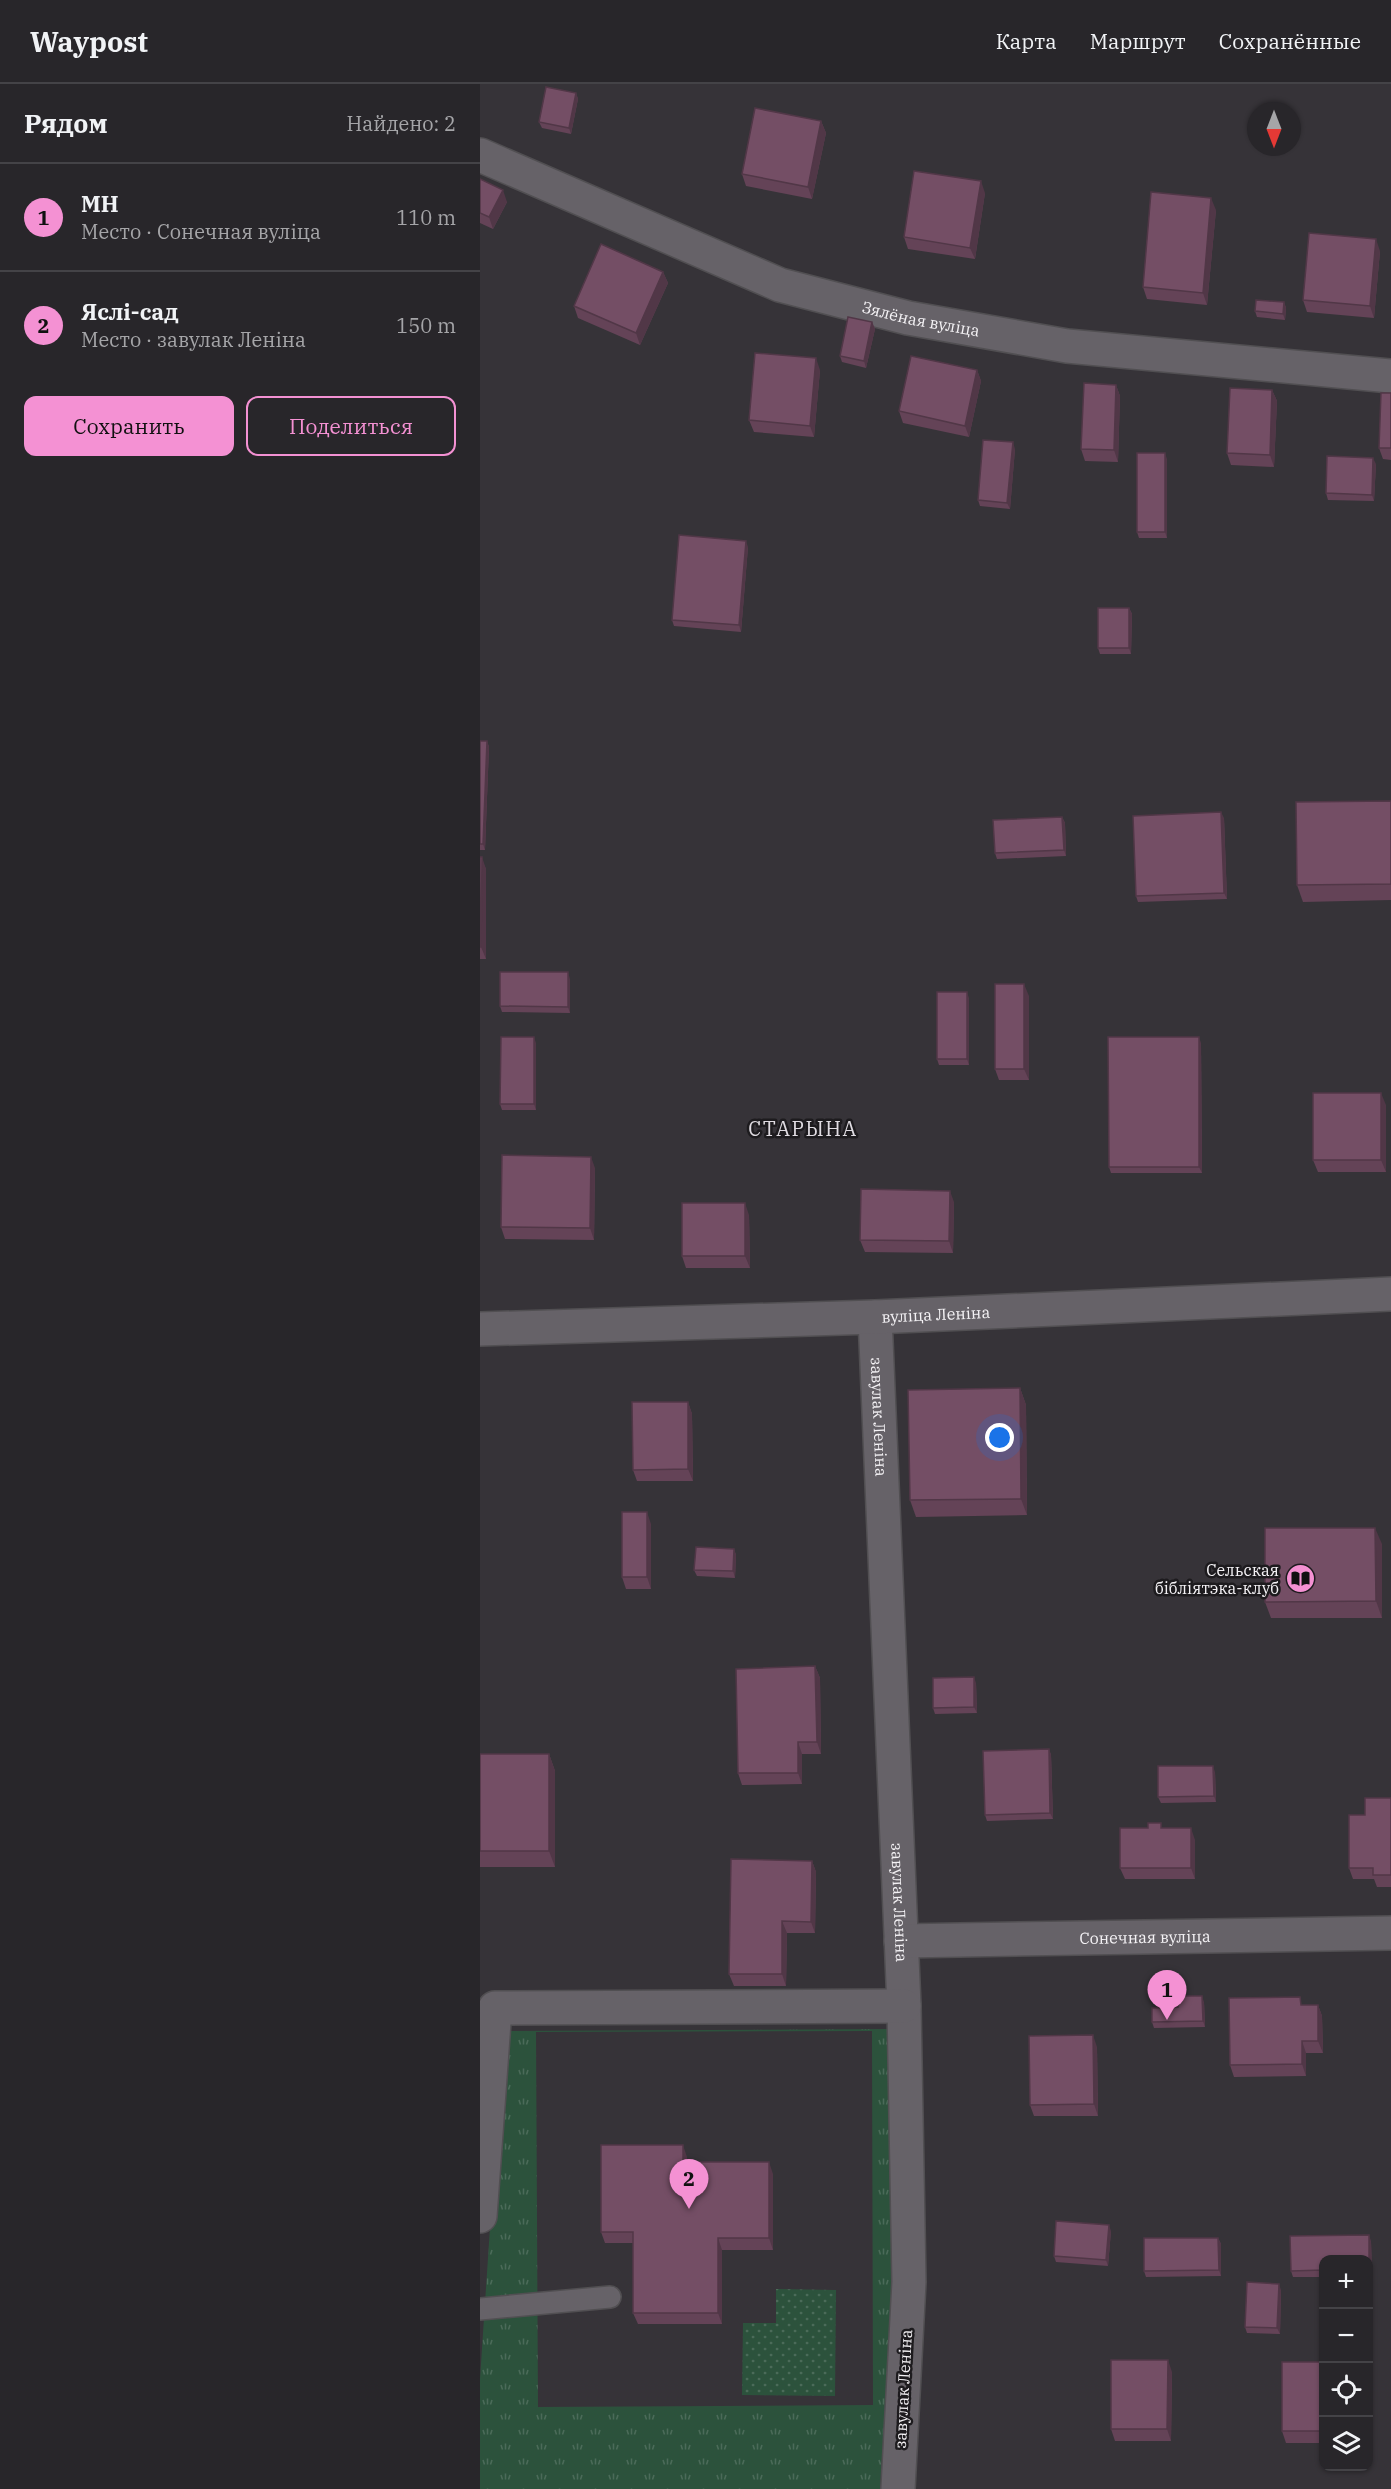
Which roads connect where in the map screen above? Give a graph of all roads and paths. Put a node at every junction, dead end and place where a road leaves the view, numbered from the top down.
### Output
1 (480, 155) edge
2 (1391, 376) edge
3 (1391, 1294) edge
4 (875, 1317) junction
5 (480, 1329) edge
6 (1391, 1933) edge
7 (901, 1941) junction
8 (904, 2006) junction
9 (480, 2216) edge
10 (610, 2297) dead end
11 (480, 2309) edge
12 (898, 2489) edge

1 - 2 street, Зялёная вуліца
3 - 4 street, вуліца Леніна
4 - 5 street, вуліца Леніна
4 - 7 street, завулак Леніна
6 - 7 street, Сонечная вуліца
7 - 8 street, завулак Леніна
8 - 9 street
8 - 12 street, завулак Леніна
10 - 11 lane

